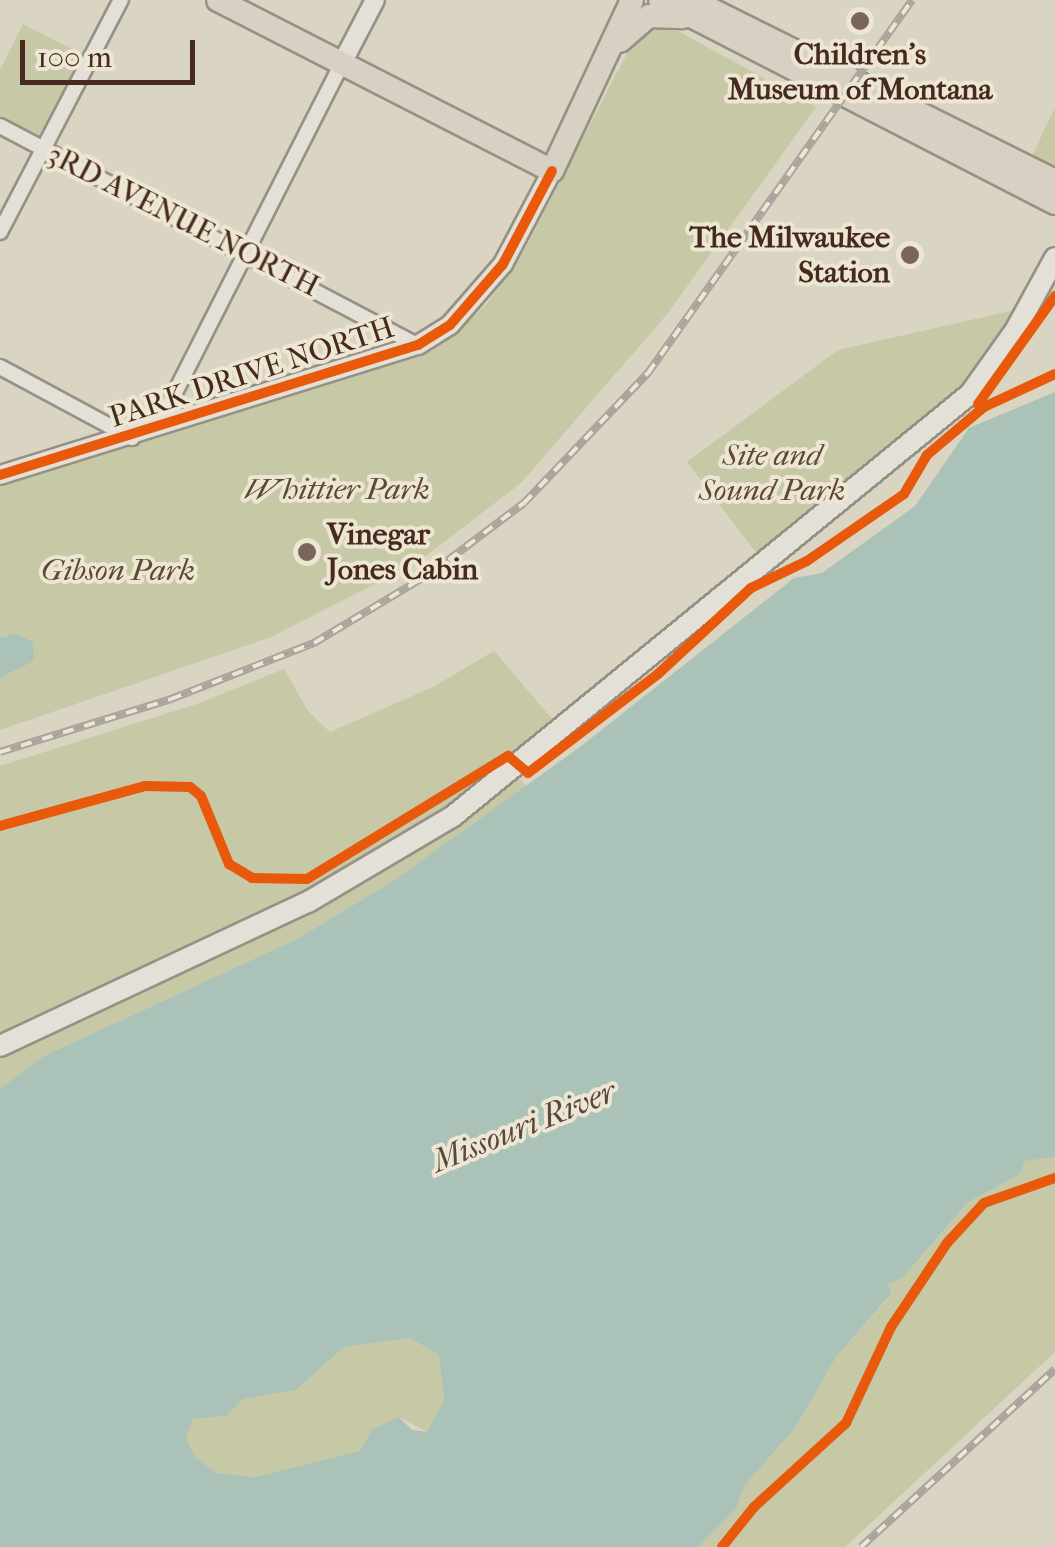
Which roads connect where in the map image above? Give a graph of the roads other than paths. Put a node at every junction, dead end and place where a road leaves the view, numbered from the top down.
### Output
1 (121, 0) edge
2 (218, 0) edge
3 (375, 0) edge
4 (632, 0) edge
5 (660, 0) edge
6 (692, 10) edge
7 (607, 55) junction
8 (342, 63) junction
9 (0, 126) edge
10 (44, 149) junction
11 (552, 170) junction
12 (1055, 181) edge
13 (1055, 203) edge
14 (0, 232) edge
15 (245, 253) junction
16 (1055, 258) edge
17 (418, 346) junction
18 (0, 367) edge
19 (156, 430) junction
20 (132, 438) junction
21 (0, 476) edge
22 (0, 1046) edge

1 - 10 street
2 - 8 main road
3 - 8 street
4 - 7 main road, PARK DRIVE NORTH
5 - 6 main road
6 - 7 main road
6 - 12 main road
6 - 13 main road
7 - 11 main road, PARK DRIVE NORTH
8 - 11 main road
8 - 15 street
9 - 10 street, 3RD AVENUE NORTH
10 - 14 street
10 - 15 street, 3RD AVENUE NORTH
11 - 17 street, PARK DRIVE NORTH
15 - 17 street, 3RD AVENUE NORTH
15 - 19 street
16 - 22 main road
17 - 19 street, PARK DRIVE NORTH
18 - 20 street
19 - 20 street, PARK DRIVE NORTH
20 - 21 street, PARK DRIVE NORTH

